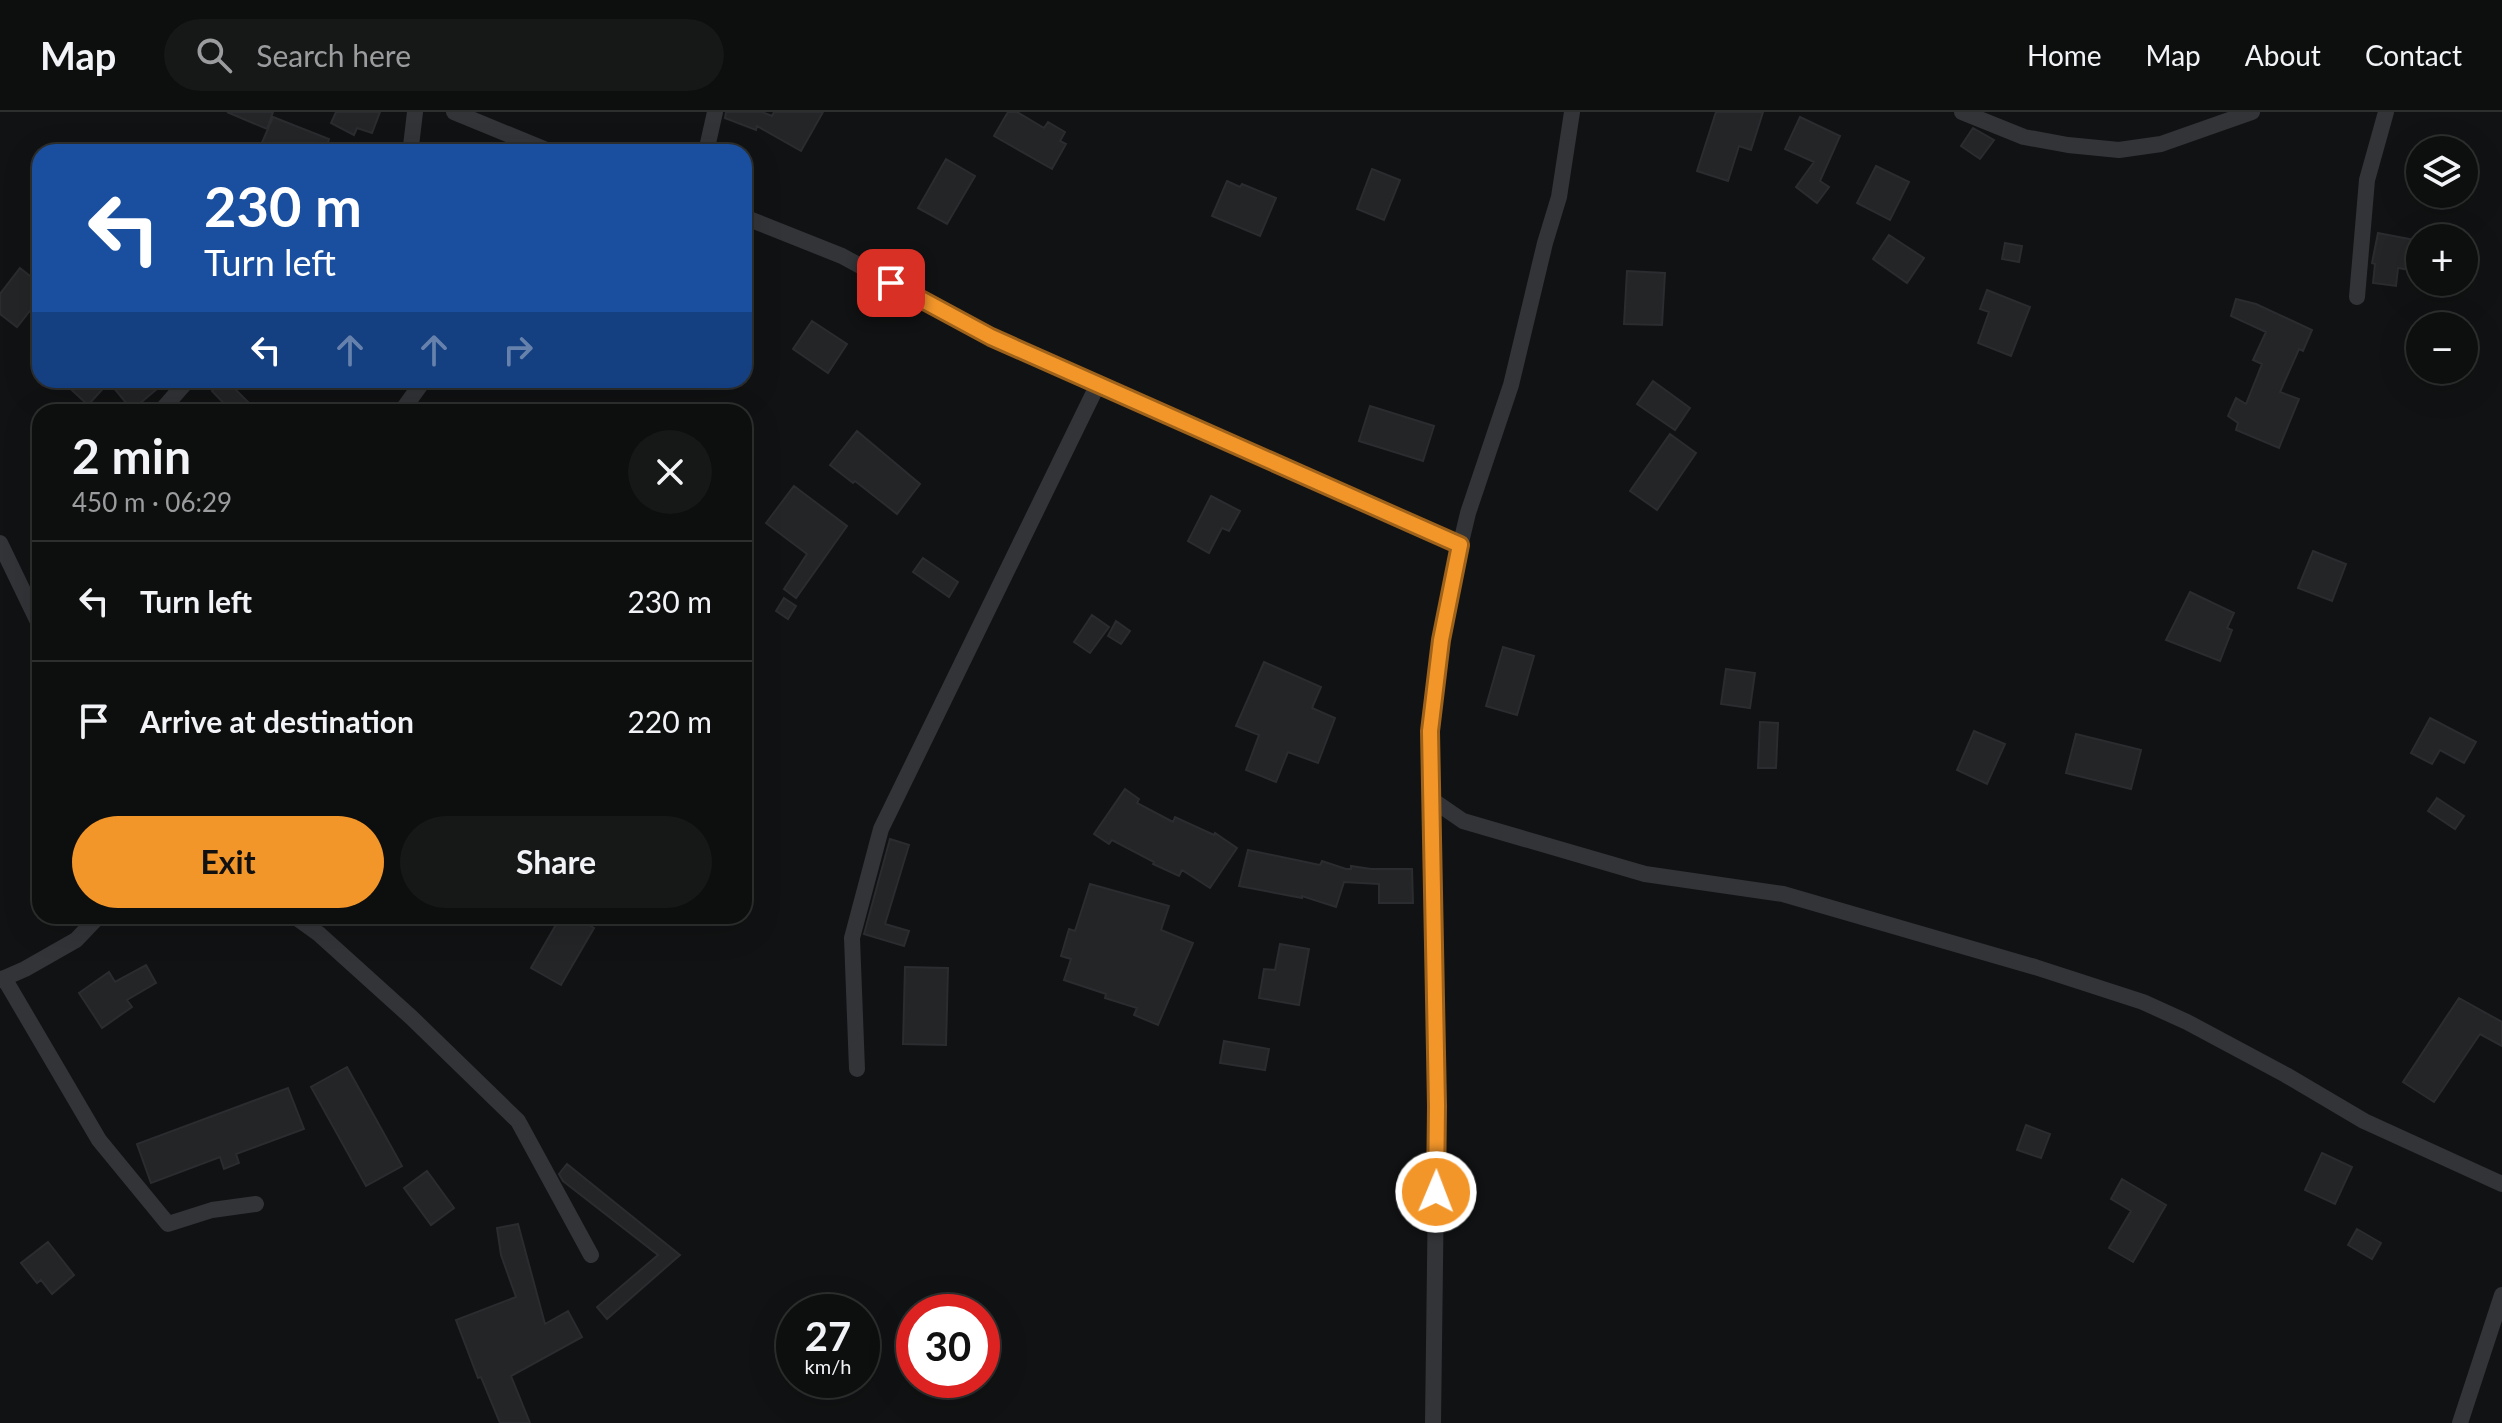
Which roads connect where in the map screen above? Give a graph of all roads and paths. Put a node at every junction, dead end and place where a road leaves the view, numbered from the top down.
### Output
1 (415, 112) edge
2 (454, 112) edge
3 (715, 112) edge
4 (1572, 112) edge
5 (1962, 112) edge
6 (2252, 112) edge
7 (2386, 112) edge
8 (411, 144) edge
9 (532, 144) edge
10 (708, 144) edge
11 (752, 220) edge
12 (2357, 297) dead end
13 (1098, 384) junction
14 (181, 388) edge
15 (167, 404) edge
16 (0, 543) edge
17 (1460, 545) junction
18 (32, 609) edge
19 (1431, 799) junction
20 (91, 924) edge
21 (305, 924) edge
22 (2, 979) edge
23 (857, 1069) dead end
24 (2502, 1184) edge
25 (256, 1204) dead end
26 (591, 1255) dead end
27 (2502, 1295) edge
28 (1433, 1423) edge
29 (2460, 1423) edge

1 - 8 street
2 - 9 street
3 - 10 street
4 - 17 street
5 - 6 street
7 - 12 street
11 - 13 street
13 - 17 street
13 - 23 street
14 - 15 street
16 - 18 street
17 - 19 street
19 - 24 street
19 - 28 street
20 - 22 street
21 - 26 street
22 - 25 street
27 - 29 street

